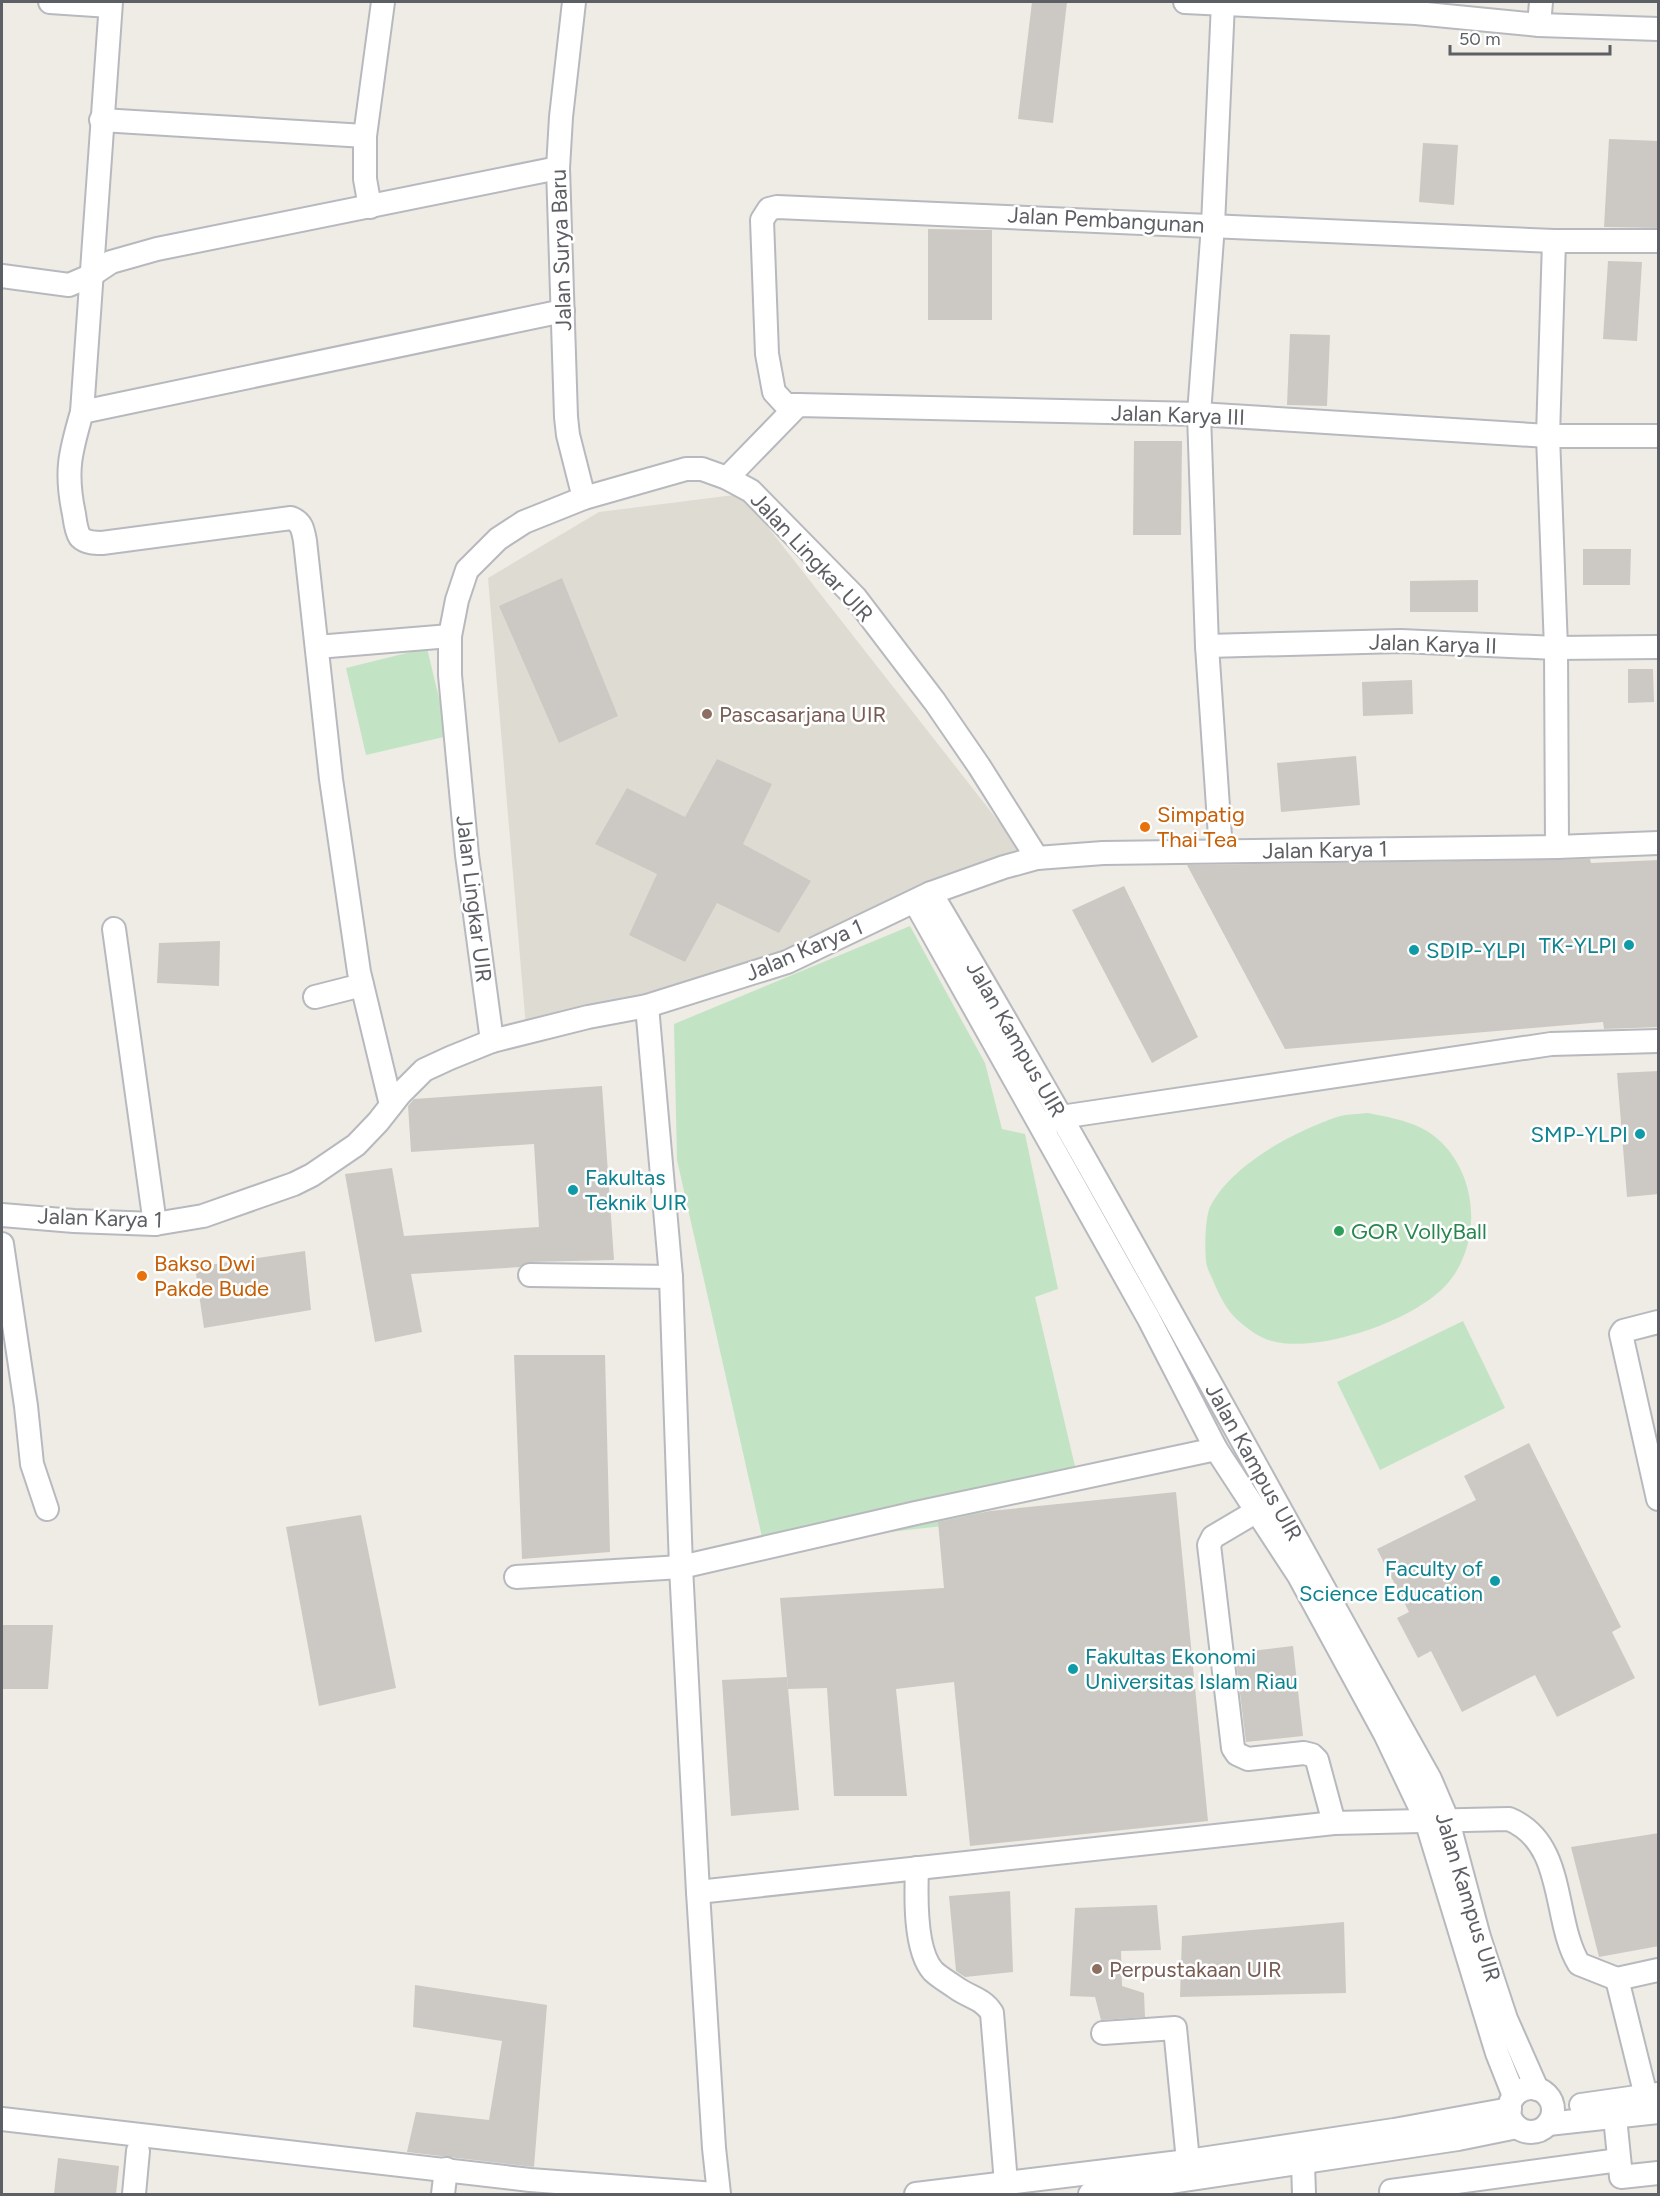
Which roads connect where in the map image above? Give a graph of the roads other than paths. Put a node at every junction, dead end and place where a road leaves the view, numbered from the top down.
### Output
1 (50, 2) edge
2 (383, 2) edge
3 (574, 2) edge
4 (1185, 2) edge
5 (1541, 2) edge
6 (1223, 3) junction
7 (110, 4) edge
8 (1539, 25) junction
9 (1659, 29) edge
10 (101, 120) junction
11 (365, 136) junction
12 (558, 168) junction
13 (370, 207) junction
14 (1213, 225) junction
15 (1554, 241) junction
16 (1659, 241) edge
17 (2, 276) edge
18 (90, 276) junction
19 (563, 311) junction
20 (798, 405) junction
21 (82, 412) junction
22 (1199, 414) junction
23 (1548, 436) junction
24 (1659, 436) edge
25 (727, 478) junction
26 (584, 498) junction
27 (450, 636) junction
28 (317, 646) junction
29 (1207, 646) junction
30 (1659, 647) edge
31 (1556, 648) junction
32 (1659, 843) edge
33 (1557, 847) junction
34 (1221, 851) junction
35 (1037, 858) junction
36 (923, 897) junction
37 (114, 929) dead end
38 (360, 978) junction
39 (315, 997) dead end
40 (647, 1006) junction
41 (492, 1041) junction
42 (1659, 1041) edge
43 (391, 1105) junction
44 (1051, 1122) junction
45 (2, 1215) edge
46 (155, 1224) junction
47 (2, 1244) edge
48 (530, 1275) dead end
49 (671, 1277) junction
50 (1659, 1322) edge
51 (1190, 1347) junction
52 (1169, 1359) junction
53 (1216, 1449) junction
54 (1659, 1499) edge
55 (47, 1509) dead end
56 (1257, 1511) junction
57 (681, 1567) junction
58 (516, 1577) dead end
59 (1437, 1820) junction
60 (1334, 1823) junction
61 (917, 1868) junction
62 (698, 1892) junction
63 (1659, 1970) edge
64 (1617, 1978) junction
65 (1103, 2033) dead end
66 (1537, 2089) junction
67 (1654, 2101) edge
68 (1514, 2110) junction
69 (1551, 2116) junction
70 (1614, 2117) junction
71 (2, 2119) edge
72 (2, 2133) edge
73 (138, 2151) junction
74 (1619, 2160) junction
75 (1188, 2161) junction
76 (1303, 2163) junction
77 (1659, 2173) edge
78 (444, 2182) edge
79 (1005, 2183) junction
80 (1391, 2191) dead end
81 (134, 2194) edge
82 (523, 2194) edge
83 (717, 2194) edge
84 (916, 2194) edge
85 (1090, 2194) edge
86 (1304, 2194) edge

1 - 7 street
2 - 11 street
3 - 12 street, Jalan Surya Baru
4 - 6 street
5 - 8 street
6 - 8 street
6 - 14 street
7 - 10 street
8 - 9 street
10 - 11 street
10 - 18 street
11 - 13 street
12 - 13 street
12 - 19 street, Jalan Surya Baru
13 - 18 street
14 - 15 street, Jalan Pembangunan
14 - 20 street, Jalan Pembangunan
14 - 22 street
15 - 16 street, Jalan Pembangunan
15 - 23 street
17 - 18 street
18 - 21 street
19 - 21 street
19 - 26 street, Jalan Surya Baru
20 - 22 street, Jalan Karya III
20 - 25 street
21 - 28 street
22 - 23 street, Jalan Karya III
22 - 29 street
23 - 24 street, Jalan Karya III
23 - 31 street
25 - 26 street, Jalan Lingkar UIR
25 - 35 street, Jalan Lingkar UIR
26 - 27 street, Jalan Lingkar UIR
27 - 28 street
27 - 41 street, Jalan Lingkar UIR
28 - 38 street
29 - 31 street, Jalan Karya II
29 - 34 street
30 - 31 street, Jalan Karya II
31 - 33 street
32 - 33 street, Jalan Karya 1
33 - 34 street, Jalan Karya 1
34 - 35 street, Jalan Karya 1
35 - 36 street, Jalan Karya 1
36 - 40 street, Jalan Karya 1
36 - 44 street, Jalan Kampus UIR
37 - 46 street
38 - 39 street
38 - 43 street
40 - 41 street, Jalan Karya 1
40 - 49 street
41 - 43 street, Jalan Karya 1
42 - 44 street
43 - 46 street, Jalan Karya 1
44 - 51 street, Jalan Kampus UIR
44 - 52 street, Jalan Kampus UIR
45 - 46 street, Jalan Karya 1
47 - 55 street
48 - 49 street
49 - 57 street
50 - 54 street
51 - 52 street
51 - 59 street, Jalan Kampus UIR
52 - 53 street, Jalan Kampus UIR
53 - 56 street, Jalan Kampus UIR
53 - 57 street
56 - 59 street, Jalan Kampus UIR
56 - 60 street
57 - 58 street
57 - 62 street
59 - 60 street
59 - 64 street
59 - 66 street, Jalan Kampus UIR
59 - 68 street, Jalan Kampus UIR
60 - 61 street
61 - 62 street
61 - 79 street
62 - 83 street
63 - 64 street
64 - 67 street
65 - 75 street
66 - 68 street
66 - 69 street
67 - 69 street
67 - 70 street
68 - 69 street
68 - 75 street
68 - 76 street
69 - 70 street
70 - 74 street
71 - 78 street
72 - 73 street
73 - 78 street
73 - 81 street
74 - 77 street
74 - 80 street
75 - 79 street
76 - 85 street
76 - 86 street
78 - 82 street
78 - 83 street
79 - 84 street

